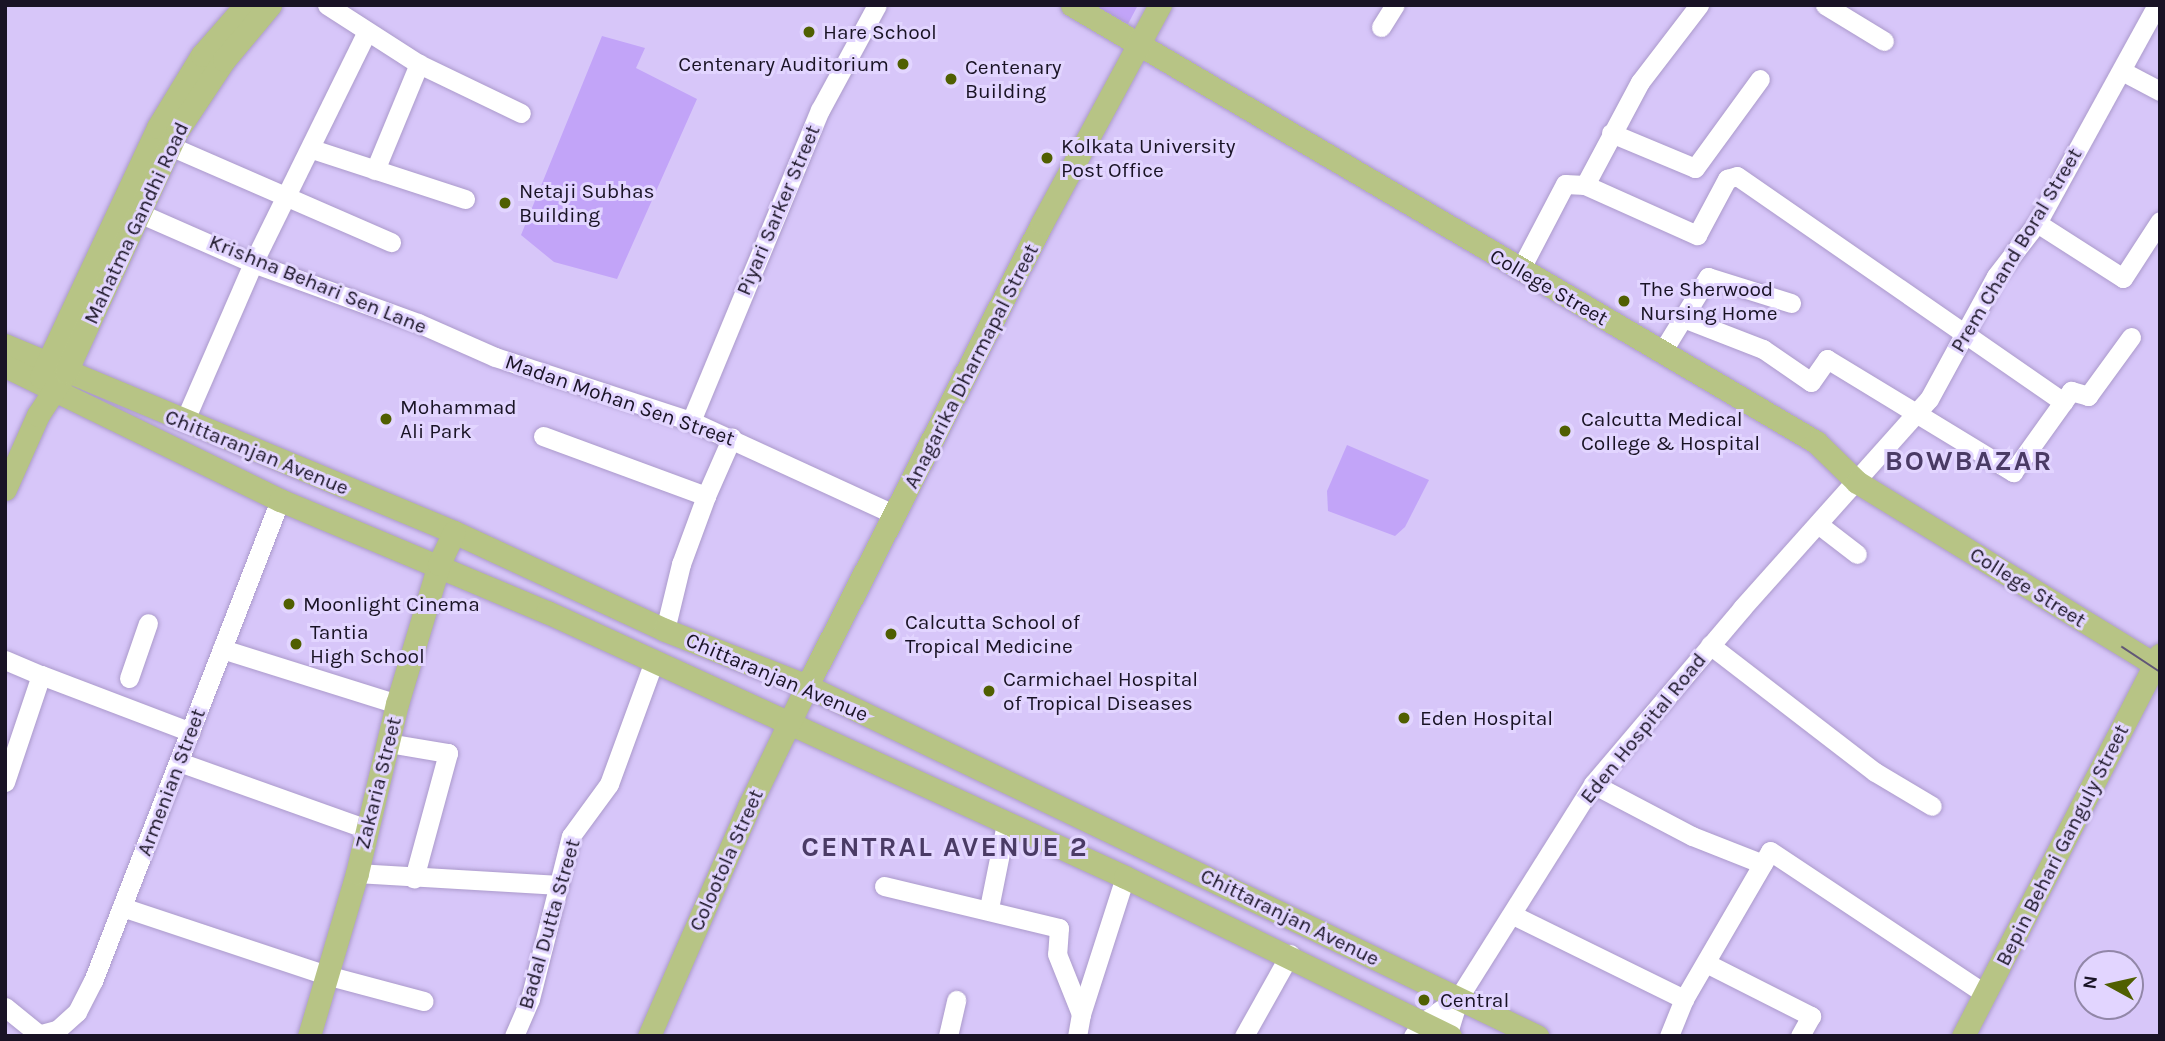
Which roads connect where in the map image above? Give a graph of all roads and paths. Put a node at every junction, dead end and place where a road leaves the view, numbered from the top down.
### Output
1 (246, 5) edge
2 (270, 5) edge
3 (327, 5) edge
4 (877, 5) edge
5 (1072, 5) edge
6 (1160, 5) edge
7 (1395, 5) edge
8 (1699, 5) edge
9 (1825, 5) edge
10 (2157, 5) edge
11 (1381, 27) dead end
12 (366, 33) junction
13 (1884, 41) dead end
14 (1137, 47) junction
15 (419, 64) junction
16 (2122, 71) junction
17 (1760, 79) dead end
18 (2160, 91) edge
19 (521, 113) dead end
20 (1611, 133) junction
21 (170, 146) junction
22 (312, 149) junction
23 (375, 170) junction
24 (1585, 185) junction
25 (287, 198) junction
26 (465, 199) dead end
27 (139, 213) junction
28 (2160, 221) edge
29 (2036, 223) junction
30 (391, 242) dead end
31 (253, 263) junction
32 (1520, 270) junction
33 (1791, 303) dead end
34 (1683, 318) junction
35 (1964, 331) junction
36 (2131, 337) dead end
37 (5, 345) edge
38 (1662, 352) junction
39 (495, 357) joint
40 (37, 374) edge
41 (2063, 402) junction
42 (1919, 410) junction
43 (691, 421) junction
44 (184, 422) junction
45 (543, 436) dead end
46 (732, 437) junction
47 (1857, 482) junction
48 (5, 489) edge
49 (706, 496) junction
50 (280, 500) junction
51 (895, 515) junction
52 (1818, 524) junction
53 (454, 532) junction
54 (1857, 554) dead end
55 (439, 564) junction
56 (148, 623) dead end
57 (665, 630) junction
58 (1710, 645) junction
59 (222, 649) junction
60 (5, 660) edge
61 (654, 661) junction
62 (2158, 662) edge
63 (41, 675) junction
64 (129, 678) dead end
65 (807, 686) junction
66 (397, 704) junction
67 (790, 722) junction
68 (191, 732) junction
69 (388, 743) junction
70 (179, 762) junction
71 (5, 782) edge
72 (1593, 784) junction
73 (1932, 806) dead end
74 (1006, 824) junction
75 (364, 828) junction
76 (1763, 864) junction
77 (357, 873) junction
78 (1125, 877) junction
79 (414, 878) junction
80 (559, 885) junction
81 (884, 886) dead end
82 (122, 907) junction
83 (989, 908) junction
84 (1514, 915) junction
85 (1290, 954) junction
86 (1706, 963) junction
87 (326, 975) junction
88 (1985, 994) junction
89 (1459, 997) junction
90 (1685, 999) junction
91 (956, 1000) dead end
92 (424, 1001) dead end
93 (5, 1007) edge
94 (1081, 1014) junction
95 (1418, 1029) edge
96 (61, 1033) edge
97 (35, 1034) edge
98 (1448, 1035) edge
99 (309, 1036) edge
100 (514, 1036) edge
101 (649, 1036) edge
102 (948, 1036) edge
103 (1077, 1036) edge
104 (1244, 1036) edge
105 (1537, 1036) edge
106 (1669, 1036) edge
107 (1800, 1036) edge
108 (1964, 1036) edge

1 - 40 main road, Mahatma Gandhi Road
2 - 21 main road, Mahatma Gandhi Road
3 - 12 street
4 - 43 street, Piyari Sarker Street
5 - 14 main road, College Street
6 - 14 main road, Anagarika Dharmapal Street
7 - 11 street
8 - 20 street
9 - 13 street
10 - 16 street, Prem Chand Boral Street
12 - 15 street
12 - 22 street
14 - 32 main road, College Street
14 - 51 main road, Anagarika Dharmapal Street
15 - 19 street
15 - 23 street
16 - 18 street
16 - 29 street, Prem Chand Boral Street
17 - 20 street
20 - 24 street
21 - 25 street
21 - 27 main road, Mahatma Gandhi Road
22 - 23 street
22 - 25 street
23 - 26 street
24 - 32 street
24 - 35 street
25 - 30 street
25 - 31 street
27 - 31 street, Krishna Behari Sen Lane
27 - 40 main road, Mahatma Gandhi Road
28 - 29 street
29 - 35 street, Prem Chand Boral Street
31 - 39 street, Krishna Behari Sen Lane
31 - 44 street
32 - 38 main road, College Street
33 - 34 street
34 - 38 street
34 - 42 street
35 - 41 street
35 - 42 street, Prem Chand Boral Street
36 - 41 street
37 - 40 main road, Chittaranjan Avenue
38 - 47 main road, College Street
39 - 43 street, Madan Mohan Sen Street
40 - 44 main road, Chittaranjan Avenue
40 - 48 main road, Mahatma Gandhi Road
40 - 50 main road
41 - 42 street
42 - 47 street, Prem Chand Boral Street
43 - 46 street, Madan Mohan Sen Street
44 - 53 main road, Chittaranjan Avenue
45 - 49 street
46 - 49 street
46 - 51 street, Madan Mohan Sen Street
47 - 52 street, Eden Hospital Road
47 - 62 main road, College Street
49 - 57 street
50 - 55 main road
50 - 59 street, Armenian Street
51 - 65 main road, Anagarika Dharmapal Street
52 - 54 street
52 - 58 street, Eden Hospital Road
53 - 55 main road, Zakaria Street
53 - 57 main road, Chittaranjan Avenue
55 - 61 main road
55 - 66 main road, Zakaria Street
56 - 64 street
57 - 65 main road, Chittaranjan Avenue
58 - 72 street, Eden Hospital Road
58 - 73 street
59 - 66 street
59 - 68 street, Armenian Street
60 - 63 street
61 - 67 main road
61 - 80 street, Badal Dutta Street
62 - 88 main road, Bepin Behari Ganguly Street
63 - 68 street
63 - 71 street
65 - 67 main road, Colootola Street
65 - 89 main road, Chittaranjan Avenue
66 - 69 main road, Zakaria Street
67 - 74 main road
67 - 101 main road, Colootola Street
68 - 70 street, Armenian Street
69 - 75 main road, Zakaria Street
69 - 79 street
70 - 75 street
70 - 82 street, Armenian Street
72 - 76 street
72 - 84 street, Eden Hospital Road
74 - 78 main road
74 - 83 street
75 - 77 main road, Zakaria Street
76 - 86 street
76 - 88 street
77 - 79 street
77 - 87 main road, Zakaria Street
78 - 85 main road
78 - 94 street
79 - 80 street
80 - 100 street, Badal Dutta Street
81 - 83 street
82 - 87 street
82 - 96 street, Armenian Street
83 - 94 street
84 - 89 street, Eden Hospital Road
84 - 90 street
85 - 95 main road
85 - 104 street
86 - 90 street
86 - 107 street
87 - 92 street
87 - 99 main road, Zakaria Street
88 - 108 main road, Bepin Behari Ganguly Street
89 - 95 street
89 - 98 street
89 - 105 main road, Chittaranjan Avenue
90 - 106 street
91 - 102 street
93 - 97 street
94 - 103 street
95 - 98 main road
96 - 97 street, Armenian Street

